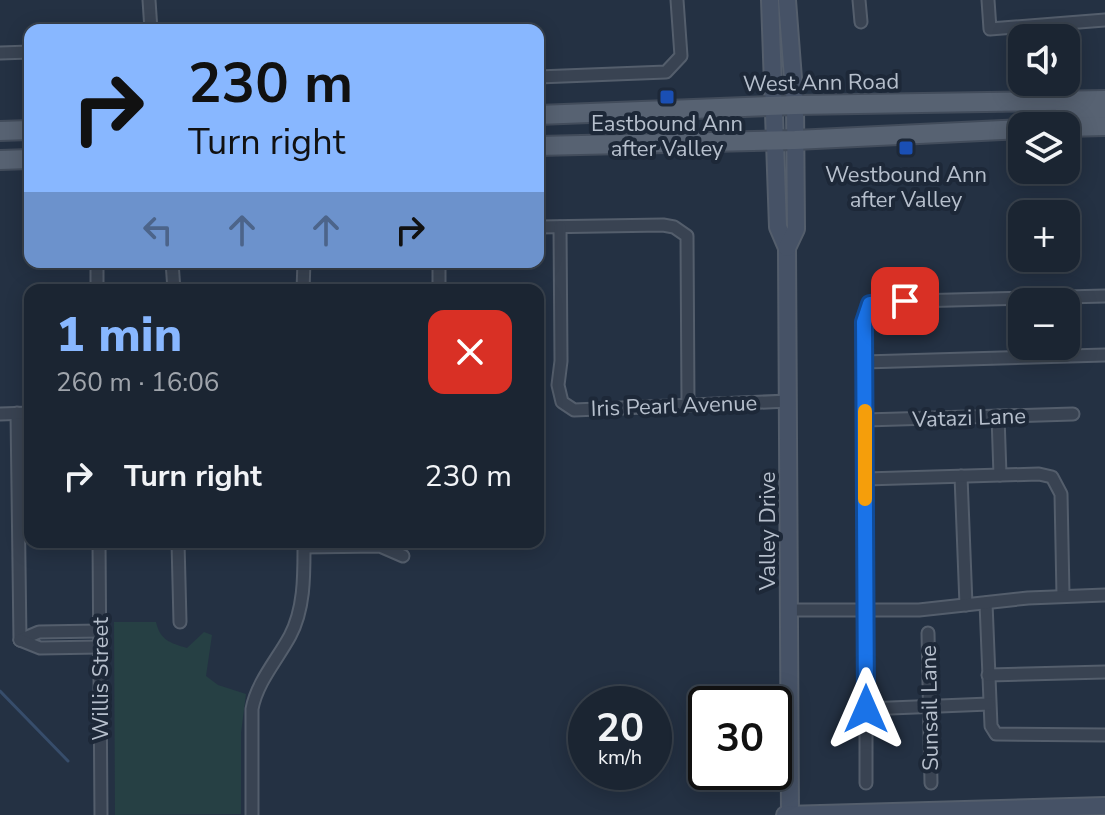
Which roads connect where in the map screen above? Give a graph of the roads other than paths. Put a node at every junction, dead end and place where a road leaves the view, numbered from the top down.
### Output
1 (149, 0) edge
2 (677, 0) edge
3 (770, 0) edge
4 (787, 0) edge
5 (859, 0) edge
6 (988, 0) edge
7 (1105, 20) edge
8 (861, 22) dead end
9 (151, 24) edge
10 (24, 52) edge
11 (0, 53) edge
12 (544, 77) edge
13 (1105, 100) edge
14 (786, 106) junction
15 (1105, 114) edge
16 (544, 115) edge
17 (1080, 115) edge
18 (1105, 126) edge
19 (1080, 127) edge
20 (24, 130) edge
21 (1008, 130) edge
22 (0, 131) edge
23 (786, 140) junction
24 (544, 146) edge
25 (24, 159) edge
26 (0, 160) edge
27 (544, 227) edge
28 (560, 227) junction
29 (1105, 296) edge
30 (1105, 355) edge
31 (864, 362) junction
32 (789, 401) junction
33 (688, 405) junction
34 (24, 413) edge
35 (0, 414) edge
36 (1073, 414) dead end
37 (998, 416) junction
38 (865, 420) junction
39 (1000, 475) junction
40 (961, 476) junction
41 (865, 479) junction
42 (99, 548) edge
43 (178, 548) edge
44 (304, 548) edge
45 (385, 548) edge
46 (403, 556) dead end
47 (1063, 595) junction
48 (1105, 595) edge
49 (986, 603) junction
50 (966, 605) junction
51 (789, 610) junction
52 (865, 611) junction
53 (180, 622) dead end
54 (100, 631) junction
55 (928, 633) dead end
56 (20, 640) junction
57 (100, 647) junction
58 (1105, 672) edge
59 (988, 675) junction
60 (989, 704) junction
61 (930, 707) junction
62 (866, 709) junction
63 (1105, 735) edge
64 (866, 783) dead end
65 (931, 783) dead end
66 (1105, 806) edge
67 (101, 815) edge
68 (252, 815) edge
69 (788, 815) edge

1 - 9 street
2 - 12 street
3 - 14 street, Valley Drive
4 - 14 street, Valley Drive
5 - 8 street
6 - 7 street
10 - 11 street
13 - 14 main road, West Ann Road
14 - 16 main road, West Ann Road
14 - 23 street, Valley Drive
15 - 17 main road
18 - 19 main road
20 - 22 main road
21 - 23 main road
23 - 24 main road
23 - 32 street, Valley Drive
25 - 26 main road
27 - 28 street
28 - 33 street
28 - 33 street, Iris Pearl Avenue
29 - 31 street
30 - 31 street
31 - 38 street
32 - 33 street, Iris Pearl Avenue
32 - 51 street, Valley Drive
34 - 35 street
34 - 56 street
36 - 37 street, Vatazi Lane
37 - 38 street, Vatazi Lane
37 - 39 street
38 - 41 street
39 - 40 street
39 - 47 street
40 - 41 street
40 - 50 street
41 - 52 street
42 - 54 street, Willis Street
43 - 53 street
44 - 68 street
45 - 46 street
47 - 48 street
47 - 49 street
49 - 50 street
49 - 59 street
50 - 52 street
51 - 52 street
51 - 69 street, Valley Drive
52 - 62 street
54 - 56 street
54 - 57 street, Willis Street
55 - 61 street, Sunsail Lane
56 - 57 street
57 - 67 street, Willis Street
58 - 59 street
59 - 60 street
60 - 61 street
60 - 63 street
61 - 62 street
61 - 65 street, Sunsail Lane
62 - 64 street
66 - 69 street

